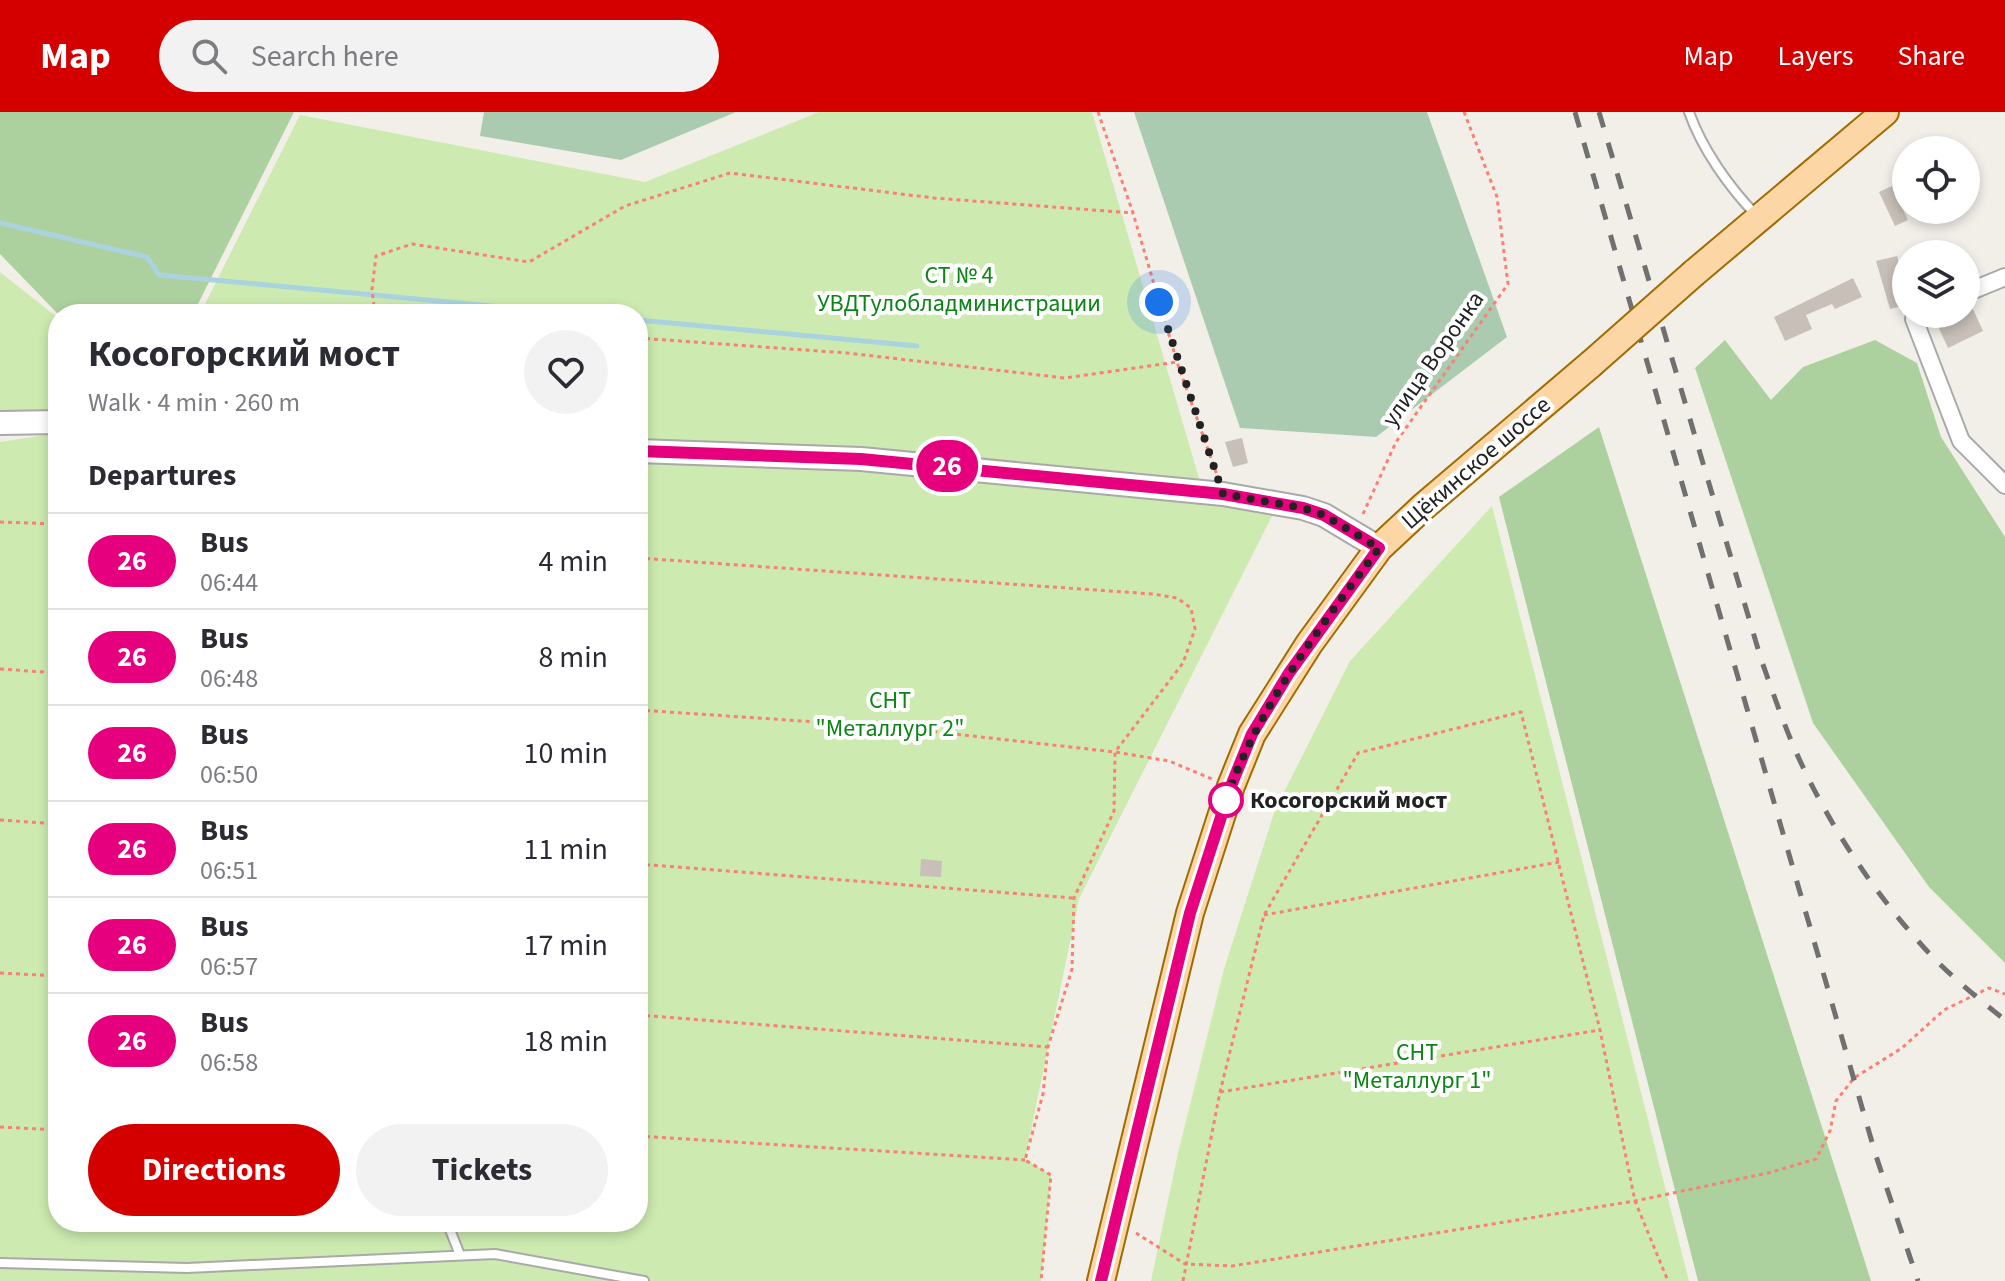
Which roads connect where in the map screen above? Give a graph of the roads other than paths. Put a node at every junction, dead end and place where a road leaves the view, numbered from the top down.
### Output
1 (1689, 112) edge
2 (1885, 112) edge
3 (1760, 218) junction
4 (2005, 277) edge
5 (1980, 287) edge
6 (1923, 328) edge
7 (48, 422) edge
8 (0, 423) edge
9 (648, 451) edge
10 (2005, 485) edge
11 (1379, 548) junction
12 (451, 1232) edge
13 (460, 1255) junction
14 (0, 1263) edge
15 (644, 1281) edge
16 (1101, 1281) edge

1 - 3 lane
2 - 3 main road, Щёкинское шоссе
3 - 11 main road, Щёкинское шоссе, bridge
4 - 5 street
6 - 10 street
7 - 8 street
9 - 11 street
11 - 16 main road, Щёкинское шоссе
12 - 13 lane
13 - 14 lane
13 - 15 lane

